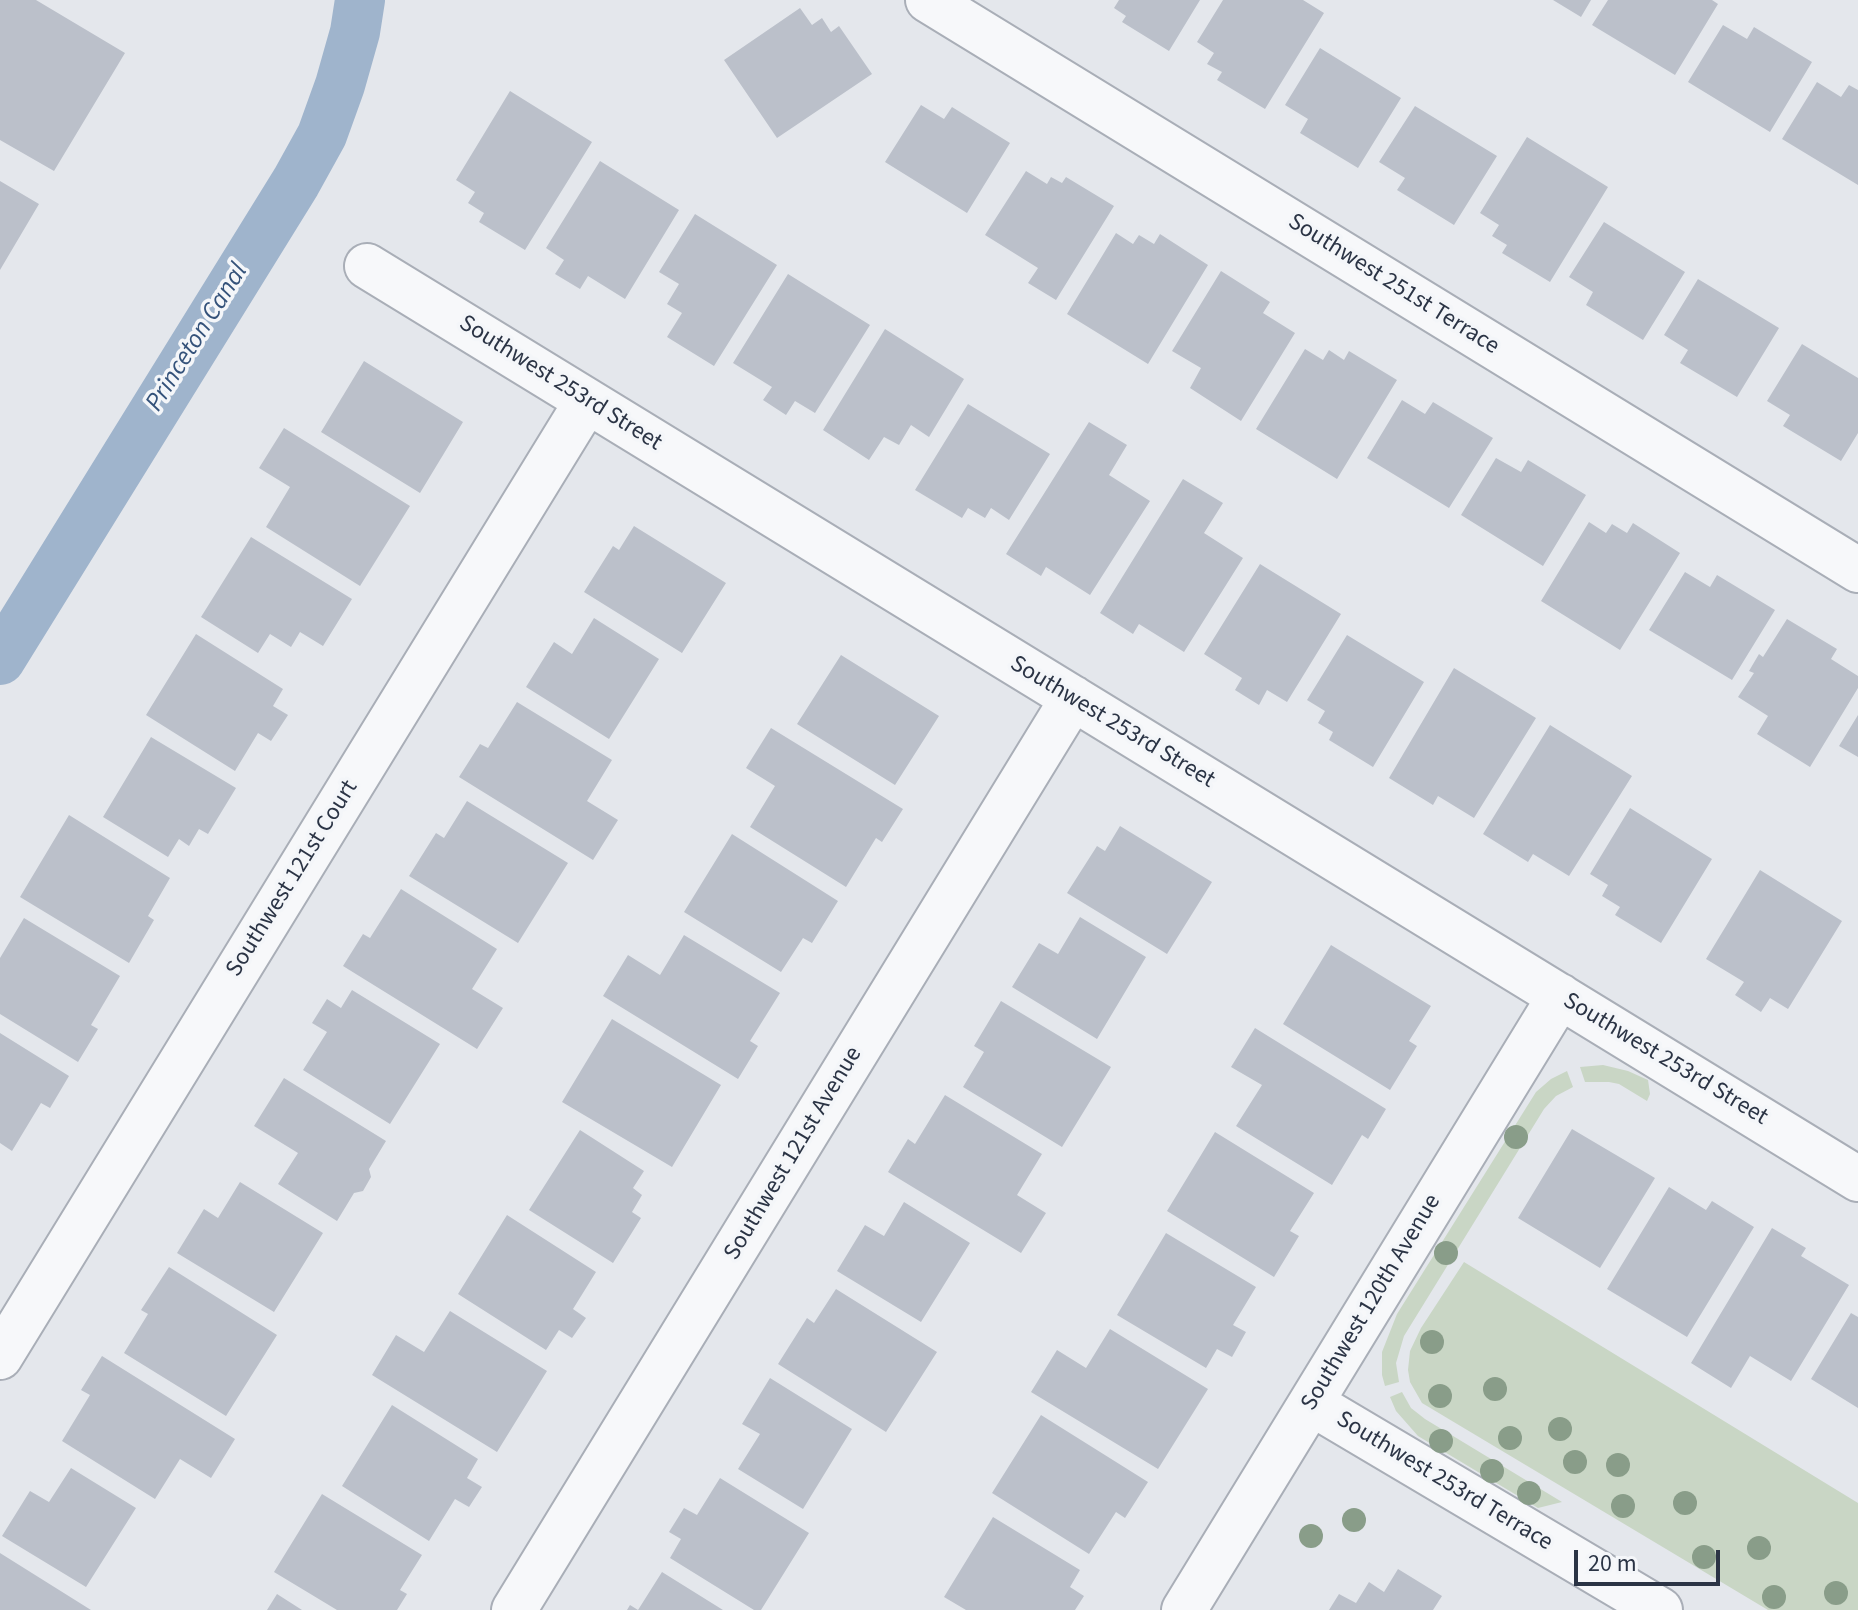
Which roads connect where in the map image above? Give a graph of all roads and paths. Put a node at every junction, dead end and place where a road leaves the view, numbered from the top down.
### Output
1 (928, 0) edge
2 (367, 266) dead end
3 (587, 401) junction
4 (1858, 570) edge
5 (1073, 698) junction
6 (1560, 996) junction
7 (1858, 1179) edge
8 (0, 1357) edge
9 (1311, 1403) junction
10 (514, 1610) edge
11 (1184, 1610) edge
12 (1660, 1610) edge

1 - 4 street, Southwest 251st Terrace
2 - 3 street, Southwest 253rd Street
3 - 5 street, Southwest 253rd Street
3 - 8 street, Southwest 121st Court
5 - 6 street, Southwest 253rd Street
5 - 10 street, Southwest 121st Avenue
6 - 7 street, Southwest 253rd Street
6 - 9 street, Southwest 120th Avenue
9 - 11 street, Southwest 120th Avenue
9 - 12 street, Southwest 253rd Terrace

